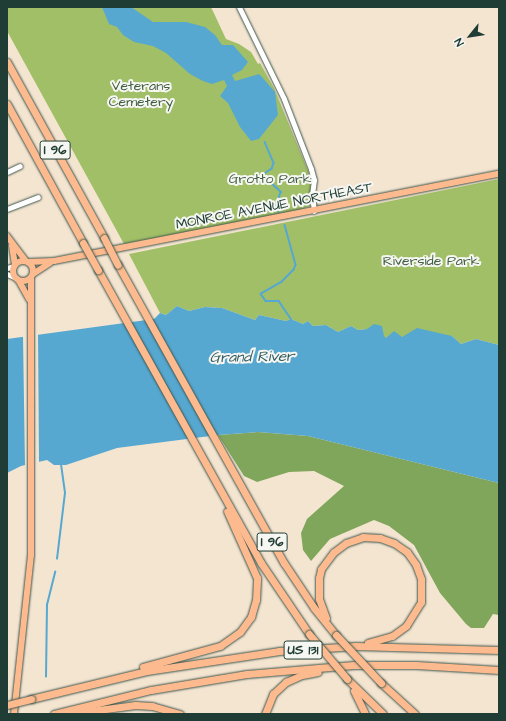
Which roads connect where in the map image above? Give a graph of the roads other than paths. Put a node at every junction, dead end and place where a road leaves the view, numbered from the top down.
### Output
1 (239, 7) edge
2 (7, 62) edge
3 (7, 104) edge
4 (20, 166) dead end
5 (7, 172) edge
6 (499, 174) edge
7 (38, 197) dead end
8 (7, 210) edge
9 (314, 211) junction
10 (7, 236) edge
11 (12, 246) junction
12 (54, 261) junction
13 (27, 262) junction
14 (14, 265) junction
15 (7, 268) edge
16 (7, 274) edge
17 (32, 276) junction
18 (17, 279) junction
19 (29, 300) junction
20 (216, 482) junction
21 (334, 632) junction
22 (356, 646) junction
23 (499, 650) edge
24 (354, 665) junction
25 (499, 670) edge
26 (109, 679) junction
27 (346, 679) junction
28 (7, 705) edge
29 (14, 714) edge
30 (54, 714) edge
31 (72, 714) edge
32 (180, 714) edge
33 (265, 714) edge
34 (365, 714) edge
35 (383, 714) edge
36 (415, 714) edge

1 - 9 street
2 - 21 highway, I 96, bridge
3 - 20 highway, I 96, bridge
4 - 5 street
6 - 9 main road, MONROE AVENUE NORTHEAST
7 - 8 street
9 - 12 main road, MONROE AVENUE NORTHEAST
10 - 11 main road
11 - 13 main road
11 - 14 main road
12 - 13 main road, MONROE AVENUE NORTHEAST
12 - 17 main road, MONROE AVENUE NORTHEAST
13 - 14 main road, MONROE AVENUE NORTHEAST
13 - 17 main road
14 - 15 street
14 - 18 main road
16 - 18 street
17 - 18 main road
17 - 19 main road
18 - 19 main road
19 - 29 main road
20 - 26 highway
20 - 27 highway, I 96, bridge
21 - 22 highway
21 - 36 highway, I 96, bridge
22 - 23 highway, US 131
22 - 26 highway, US 131
24 - 25 highway, US 131
24 - 30 highway, US 131
24 - 33 highway
26 - 28 highway, US 131, bridge
27 - 34 highway
27 - 35 highway, I 96
31 - 32 highway

